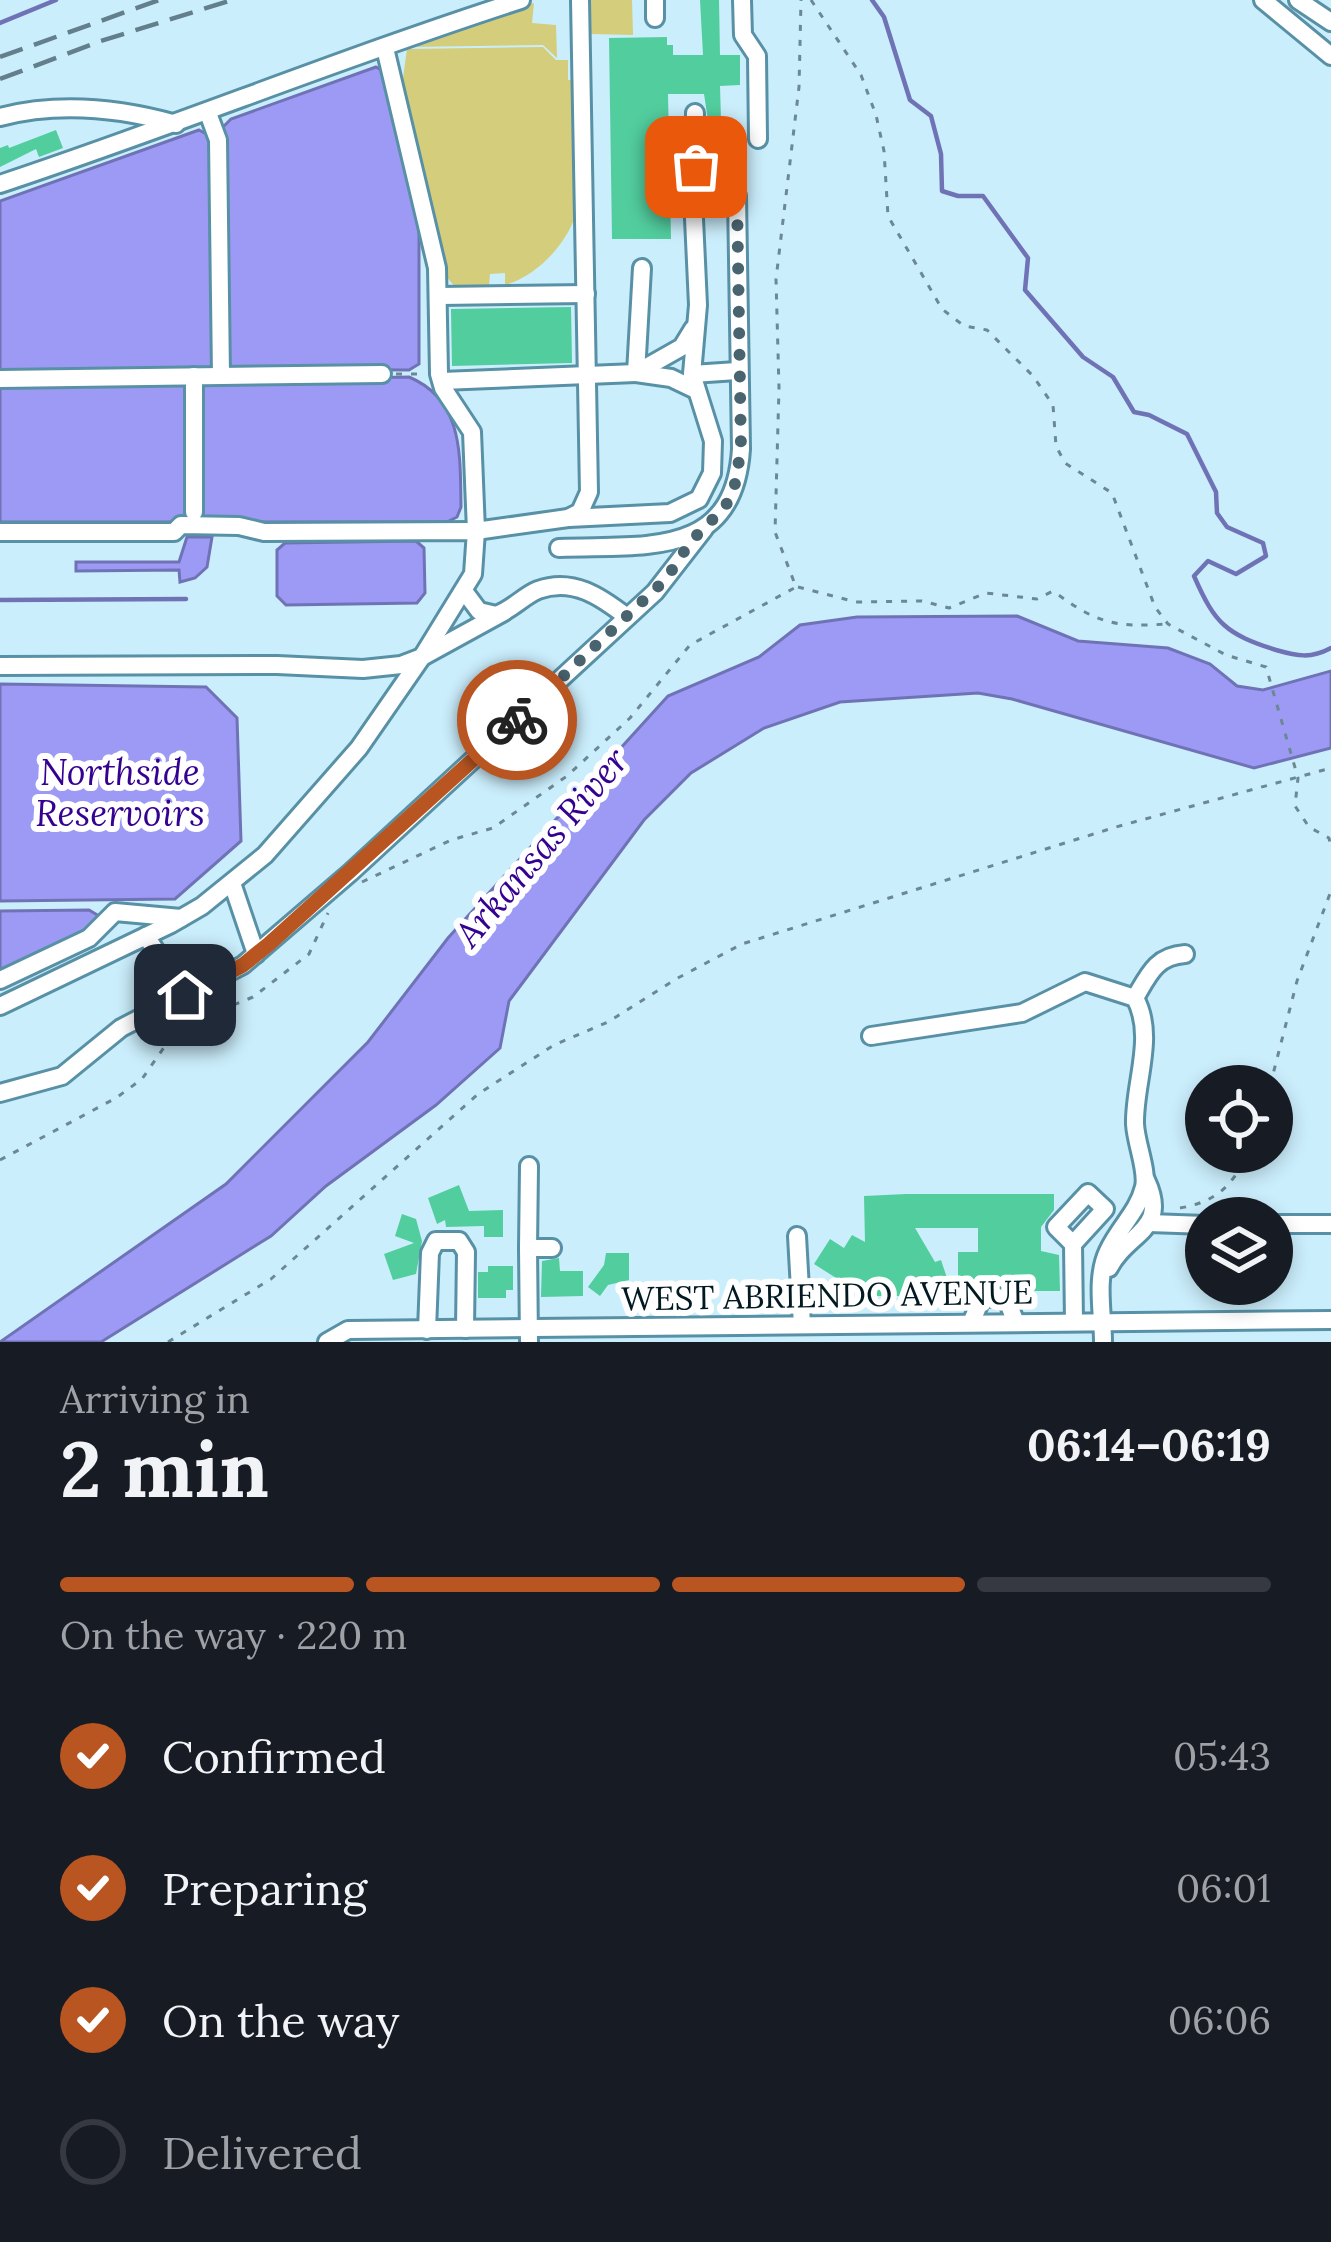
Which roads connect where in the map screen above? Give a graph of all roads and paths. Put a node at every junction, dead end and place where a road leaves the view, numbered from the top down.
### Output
1 (521, 0) edge
2 (580, 0) edge
3 (742, 0) edge
4 (801, 0) edge
5 (812, 0) edge
6 (1263, 0) edge
7 (1298, 0) edge
8 (1331, 22) edge
9 (385, 48) junction
10 (1331, 56) edge
11 (208, 113) junction
12 (695, 113) dead end
13 (0, 117) edge
14 (176, 124) junction
15 (758, 139) dead end
16 (696, 167) junction
17 (0, 184) edge
18 (642, 268) dead end
19 (586, 294) junction
20 (440, 296) junction
21 (696, 322) junction
22 (737, 371) junction
23 (382, 374) joint
24 (636, 374) junction
25 (194, 376) junction
26 (221, 376) junction
27 (587, 376) junction
28 (440, 378) junction
29 (0, 379) edge
30 (693, 382) junction
31 (194, 512) dead end
32 (568, 518) junction
33 (704, 529) junction
34 (476, 531) junction
35 (0, 532) edge
36 (559, 548) dead end
37 (796, 587) junction
38 (464, 591) junction
39 (504, 612) junction
40 (627, 617) junction
41 (1168, 624) junction
42 (422, 657) junction
43 (0, 667) edge
44 (1331, 768) edge
45 (1298, 778) junction
46 (1331, 848) edge
47 (232, 884) junction
48 (358, 884) dead end
49 (1331, 891) edge
50 (331, 907) dead end
51 (182, 918) junction
52 (146, 936) junction
53 (256, 954) junction
54 (1185, 954) dead end
55 (0, 980) edge
56 (185, 995) junction
57 (1135, 998) junction
58 (0, 1006) edge
59 (871, 1036) dead end
60 (1275, 1065) edge
61 (0, 1093) edge
62 (0, 1160) edge
63 (529, 1166) dead end
64 (1236, 1173) edge
65 (1146, 1180) junction
66 (1151, 1216) junction
67 (1185, 1222) edge
68 (1293, 1224) edge
69 (1331, 1224) edge
70 (797, 1235) dead end
71 (1073, 1244) dead end
72 (528, 1248) junction
73 (552, 1248) dead end
74 (423, 1265) dead end
75 (1101, 1283) junction
76 (1331, 1320) edge
77 (1074, 1322) junction
78 (1103, 1322) junction
79 (427, 1323) junction
80 (970, 1323) junction
81 (1016, 1323) junction
82 (802, 1325) junction
83 (465, 1329) junction
84 (713, 1334) edge
85 (529, 1335) edge
86 (168, 1342) edge
87 (327, 1342) edge
88 (1103, 1342) edge

1 - 9 street
2 - 19 street
3 - 15 street
4 - 37 path
5 - 41 path
6 - 10 street
7 - 8 street
9 - 11 street
9 - 20 street
11 - 14 street
11 - 26 street
12 - 16 street
13 - 14 street
14 - 17 street
16 - 21 street
16 - 22 street
18 - 24 street
19 - 20 street
19 - 27 street
20 - 28 street
21 - 24 street
21 - 30 street
22 - 30 street
22 - 33 street
23 - 26 street
23 - 28 path
24 - 27 street
24 - 30 street
25 - 26 street
25 - 29 street
25 - 31 street
27 - 28 street
27 - 32 street
28 - 34 street
30 - 32 street
32 - 34 street
33 - 36 street
33 - 40 street
34 - 35 street
34 - 38 street
37 - 41 path
37 - 48 path
38 - 39 street
38 - 42 street
39 - 40 street
39 - 42 street
40 - 53 street
41 - 45 path
42 - 43 street
42 - 47 street
44 - 45 path
45 - 46 path
45 - 86 path
47 - 51 street
47 - 53 street
49 - 60 path
50 - 62 path
51 - 52 street
51 - 55 street
52 - 56 street
52 - 58 street
53 - 56 street
54 - 57 street
56 - 61 street
57 - 59 street
57 - 65 street
63 - 72 street
64 - 66 path
65 - 66 street
65 - 75 street
66 - 67 street
66 - 75 street
68 - 69 street
70 - 82 street
71 - 77 street
72 - 73 street
72 - 85 street
74 - 79 street
75 - 78 street
76 - 78 street, WEST ABRIENDO AVENUE
77 - 78 street, WEST ABRIENDO AVENUE
77 - 81 street, WEST ABRIENDO AVENUE
78 - 88 street
79 - 83 street, WEST ABRIENDO AVENUE
79 - 83 street
79 - 87 street, WEST ABRIENDO AVENUE
80 - 81 street, WEST ABRIENDO AVENUE
80 - 81 street
80 - 82 street, WEST ABRIENDO AVENUE
82 - 84 street, WEST ABRIENDO AVENUE
83 - 85 street, WEST ABRIENDO AVENUE
84 - 85 street, WEST ABRIENDO AVENUE

